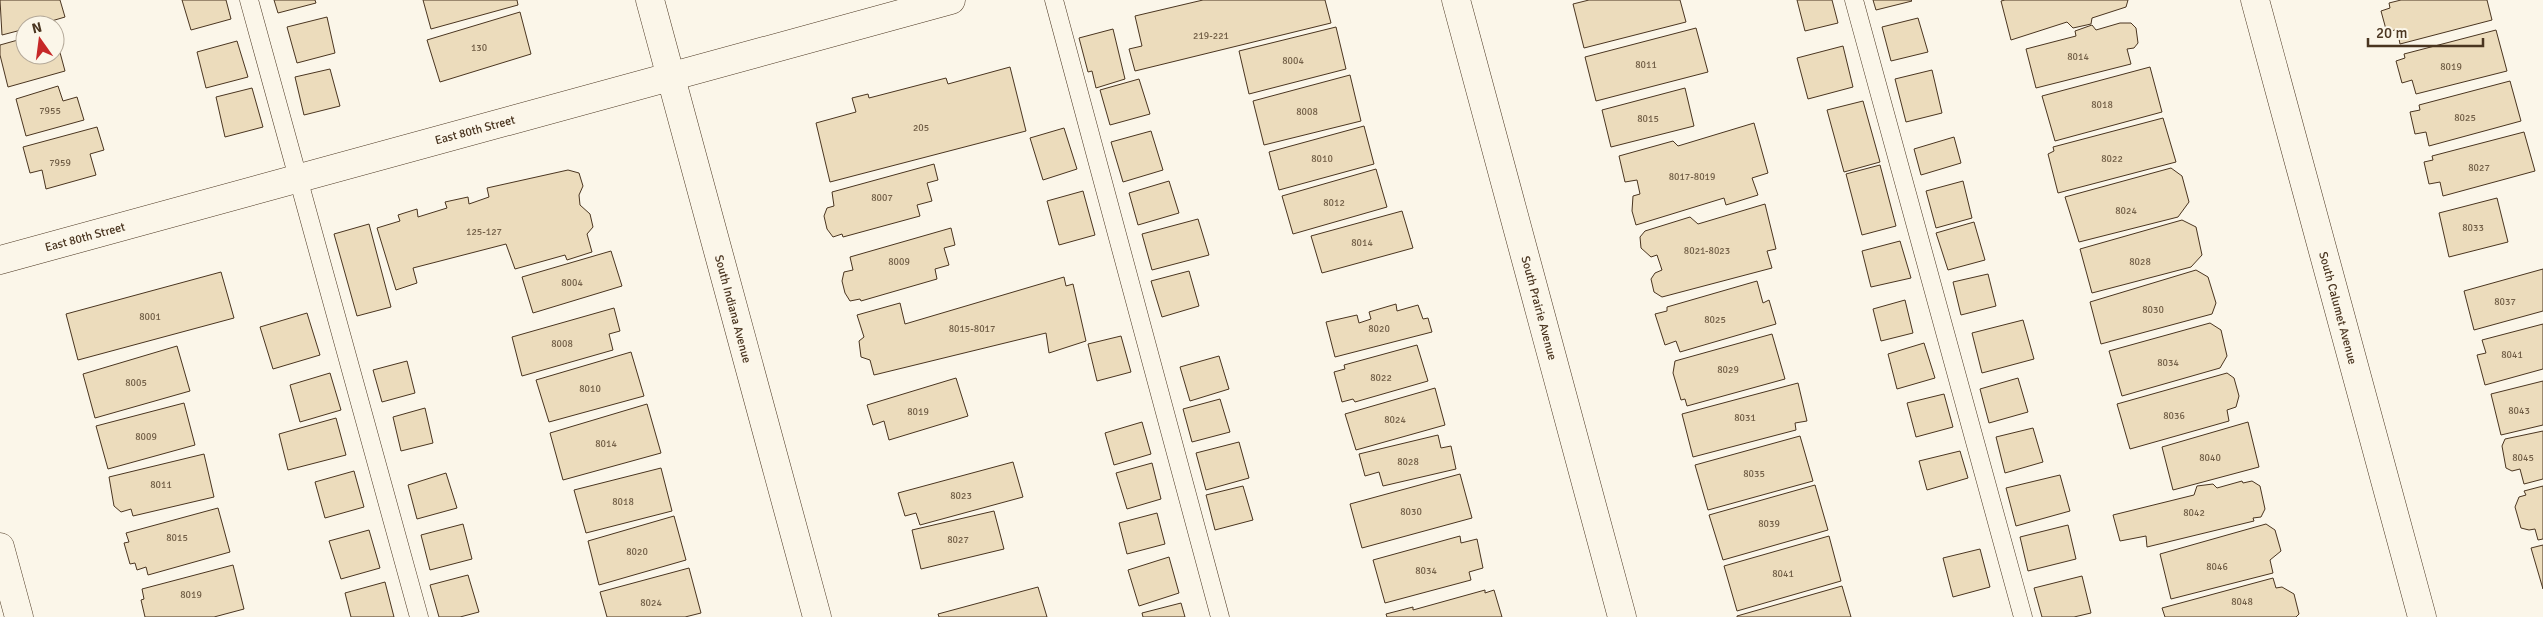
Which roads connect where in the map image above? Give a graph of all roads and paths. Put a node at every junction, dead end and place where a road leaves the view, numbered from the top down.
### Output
1 (249, 0) edge
2 (650, 0) edge
3 (951, 0) edge
4 (1054, 0) edge
5 (1456, 0) edge
6 (1854, 0) edge
7 (2255, 0) edge
8 (671, 77) junction
9 (298, 178) junction
10 (0, 260) edge
11 (0, 546) edge
12 (19, 617) edge
13 (419, 617) edge
14 (817, 617) edge
15 (1220, 617) edge
16 (1622, 617) edge
17 (2023, 617) edge
18 (2422, 617) edge

1 - 9 lane
2 - 8 street, South Indiana Avenue
3 - 8 street, East 80th Street
4 - 15 lane
5 - 16 street, South Prairie Avenue
6 - 17 lane
7 - 18 street, South Calumet Avenue
8 - 9 street, East 80th Street
8 - 14 street, South Indiana Avenue
9 - 10 street, East 80th Street
9 - 13 lane
11 - 12 street

